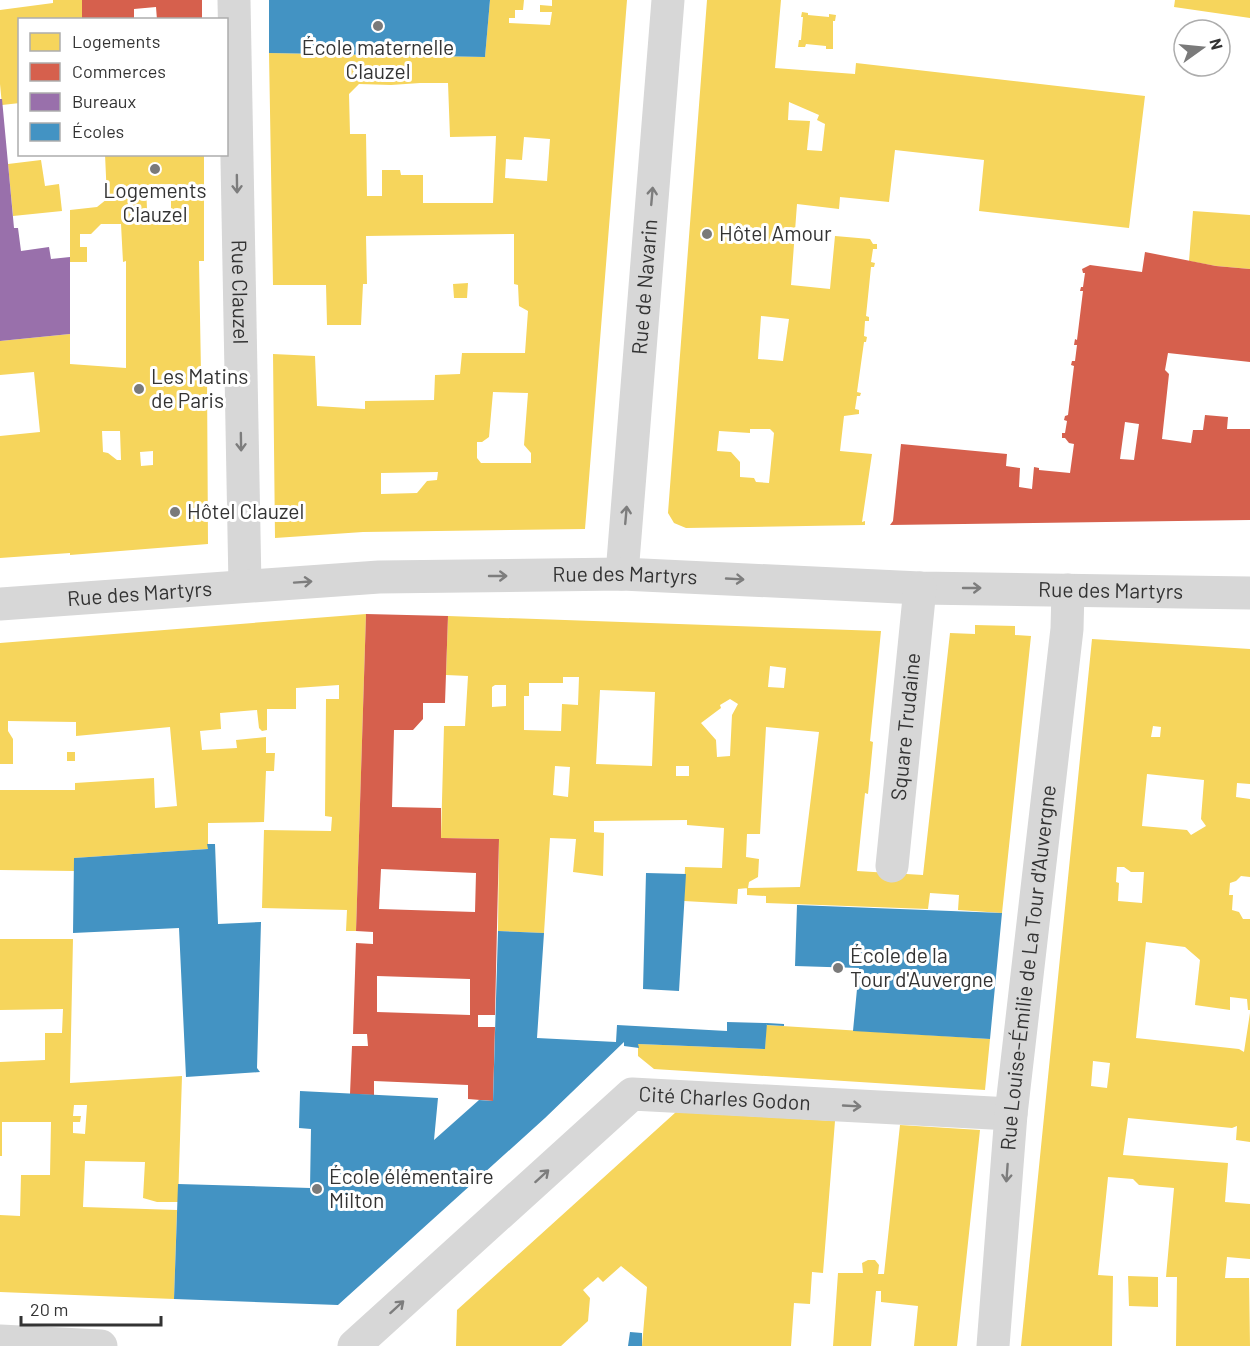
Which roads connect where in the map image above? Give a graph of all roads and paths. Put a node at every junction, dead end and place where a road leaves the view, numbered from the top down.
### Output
1 (234, 0) edge
2 (668, 0) edge
3 (622, 574) junction
4 (245, 586) junction
5 (920, 588) junction
6 (1068, 590) junction
7 (1250, 593) edge
8 (0, 604) edge
9 (892, 866) dead end
10 (1011, 1114) junction
11 (0, 1341) edge
12 (101, 1346) edge
13 (354, 1346) edge
14 (993, 1346) edge

1 -> 4 street, Rue Clauzel
3 -> 2 street, Rue de Navarin
4 -> 3 street, Rue des Martyrs
3 -> 5 street, Rue des Martyrs
4 - 8 street, Rue des Martyrs
5 -> 6 street, Rue des Martyrs
5 - 9 street, Square Trudaine
6 - 7 street, Rue des Martyrs
6 - 10 street, Rue Louise-Émilie de La Tour d'Auvergne
13 -> 10 street, Cité Charles Godon
10 -> 14 street, Rue Louise-Émilie de La Tour d'Auvergne
11 - 12 street

